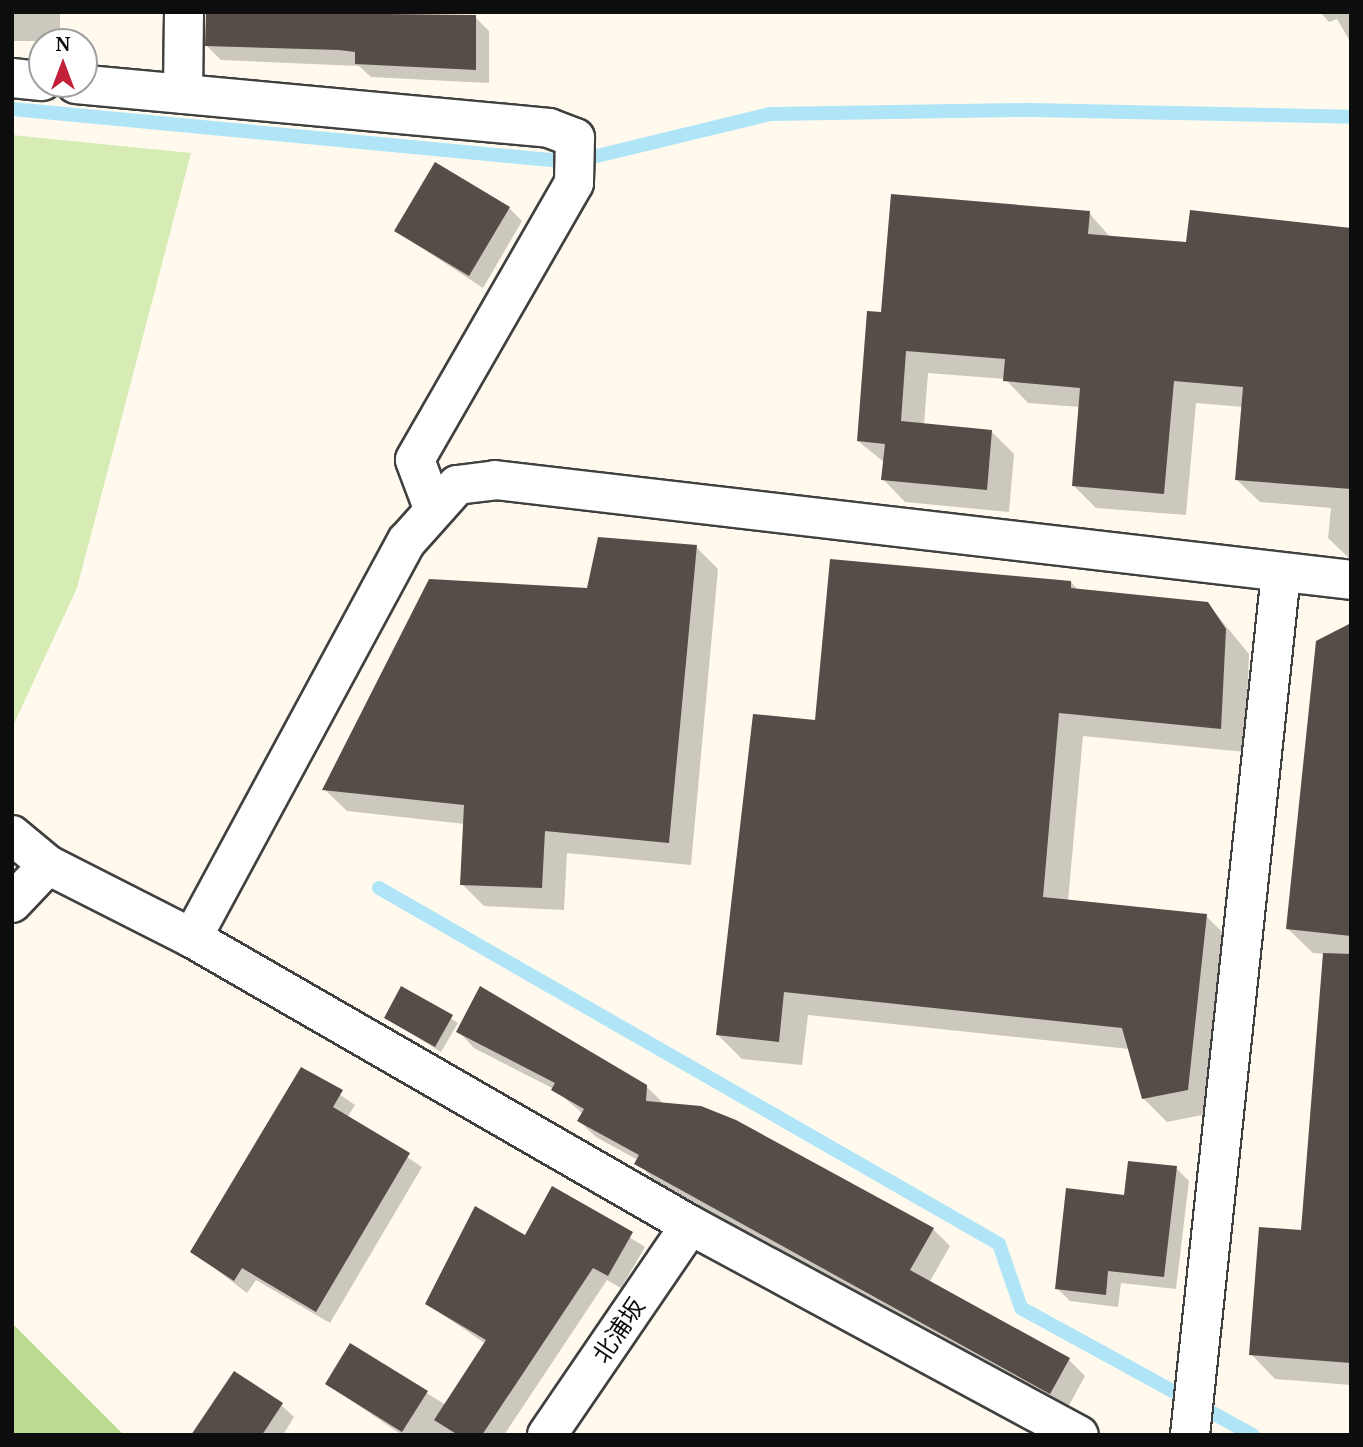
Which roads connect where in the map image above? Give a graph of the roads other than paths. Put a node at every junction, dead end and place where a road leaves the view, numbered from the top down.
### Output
1 (184, 12) edge
2 (98, 86) edge
3 (183, 94) junction
4 (433, 508) junction
5 (1281, 573) junction
6 (1351, 580) edge
7 (12, 835) edge
8 (48, 865) junction
9 (12, 903) edge
10 (192, 938) junction
11 (690, 1225) junction
12 (1192, 1417) edge
13 (547, 1435) edge
14 (1079, 1435) edge

1 - 3 street
2 - 3 street
3 - 4 street
4 - 5 street
4 - 10 street
5 - 6 street
5 - 12 street
7 - 8 street
8 - 9 street
8 - 10 street
10 - 11 street
11 - 13 street, 北浦坂
11 - 14 street

